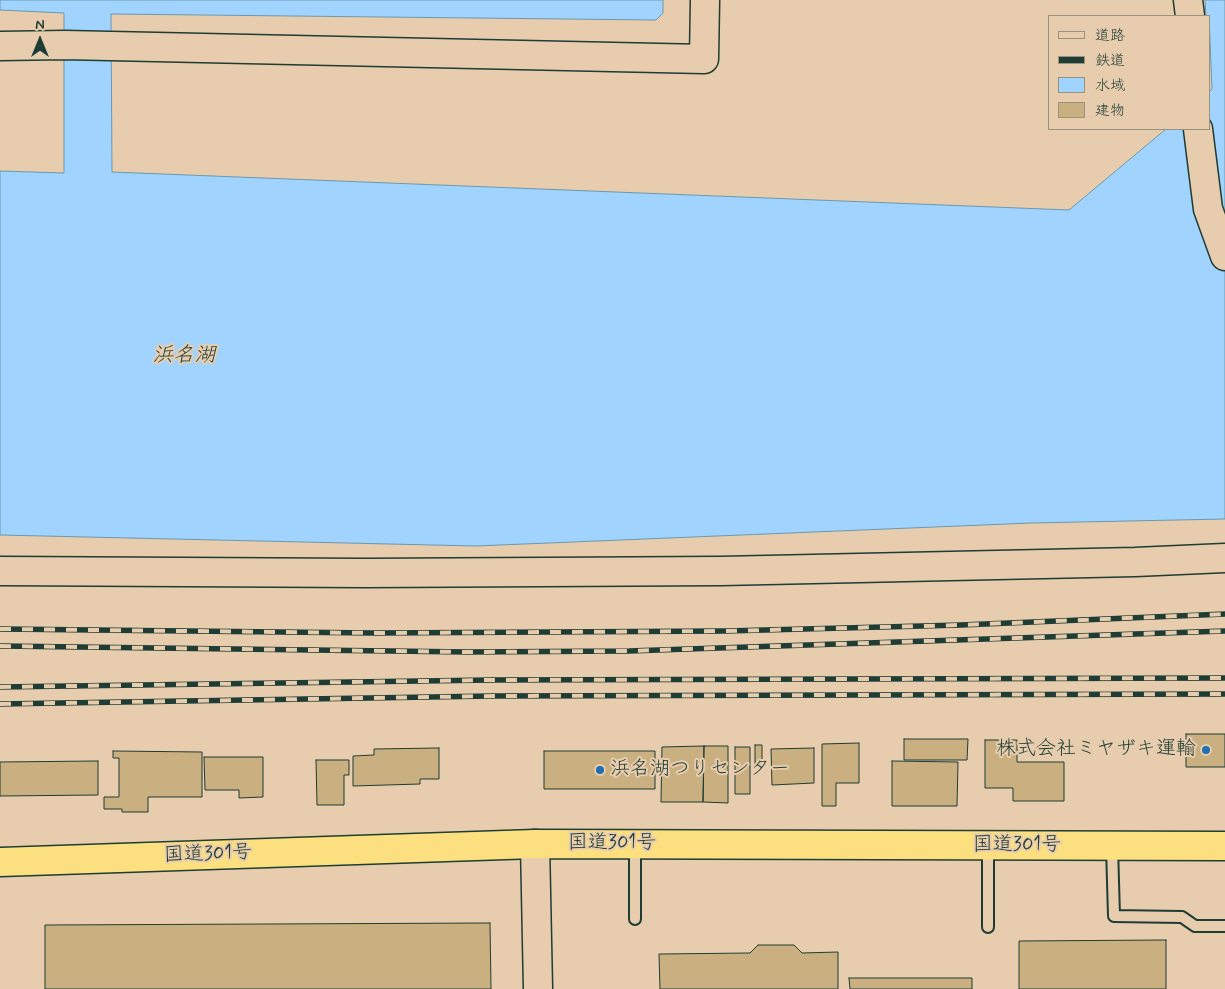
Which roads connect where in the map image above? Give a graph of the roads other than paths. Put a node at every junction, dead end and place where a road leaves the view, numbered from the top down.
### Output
1 (705, 0) edge
2 (1188, 0) edge
3 (1190, 15) edge
4 (0, 46) edge
5 (1198, 130) edge
6 (1225, 256) edge
7 (1225, 558) edge
8 (0, 571) edge
9 (535, 844) junction
10 (635, 844) junction
11 (988, 846) junction
12 (1112, 846) junction
13 (1225, 846) edge
14 (0, 862) edge
15 (635, 919) dead end
16 (1225, 926) edge
17 (988, 927) dead end
18 (538, 989) edge

1 - 4 street
2 - 3 street
5 - 6 street
7 - 8 street
9 - 10 highway, 国道301号
9 - 14 highway, 国道301号
9 - 18 street
10 - 11 highway, 国道301号
10 - 15 lane
11 - 12 highway, 国道301号
11 - 17 lane
12 - 13 highway, 国道301号
12 - 16 lane

